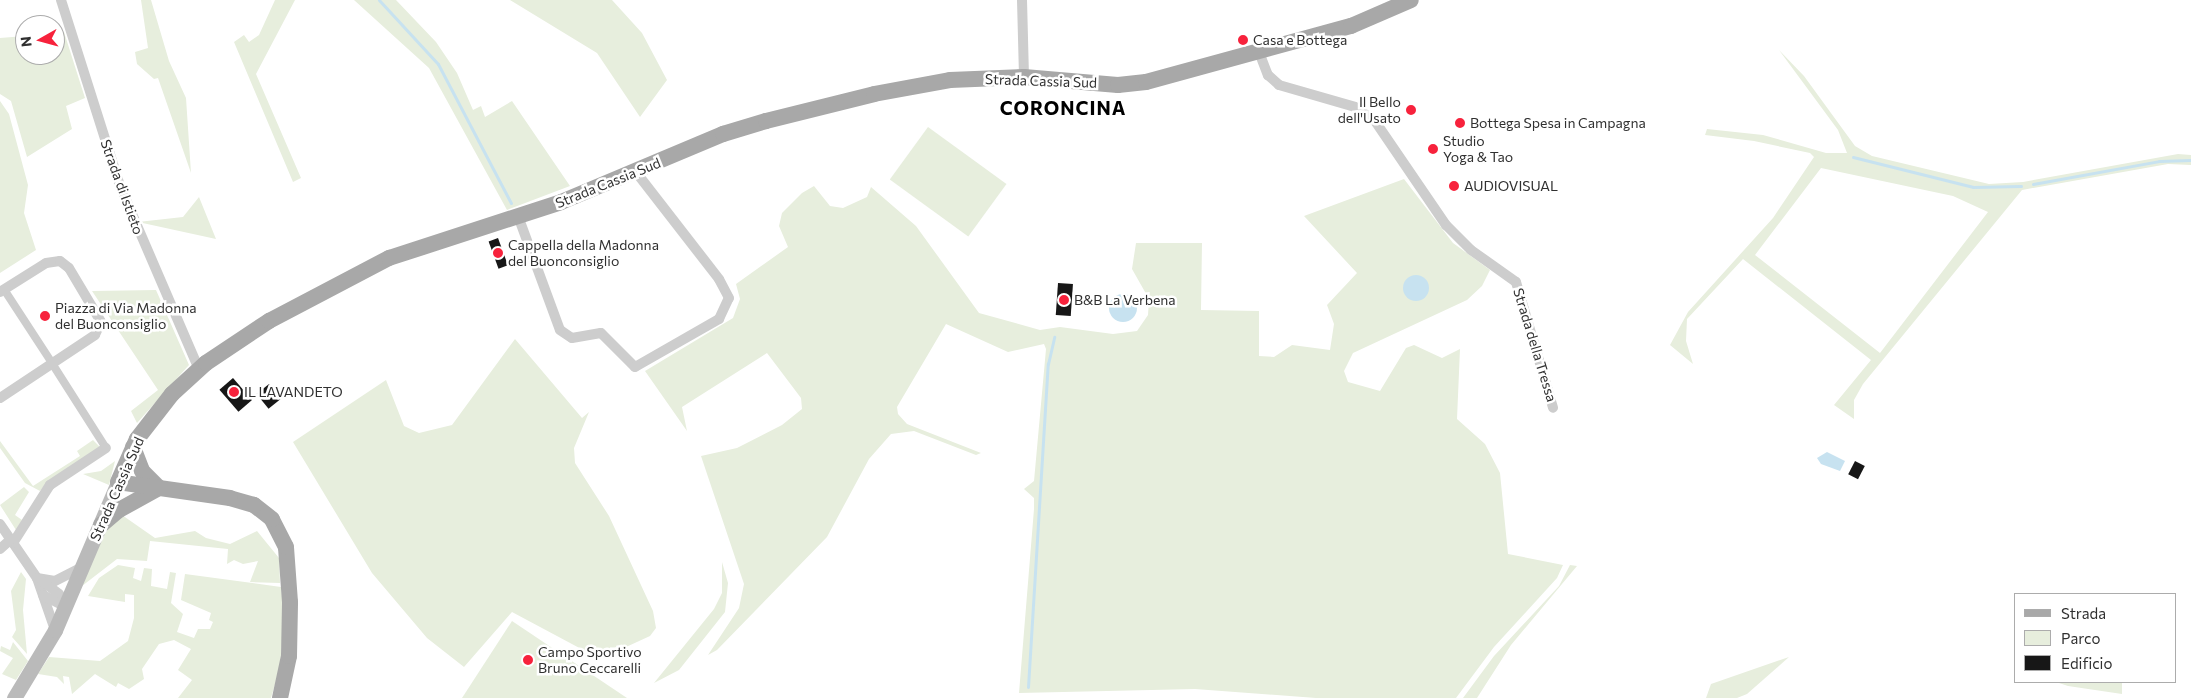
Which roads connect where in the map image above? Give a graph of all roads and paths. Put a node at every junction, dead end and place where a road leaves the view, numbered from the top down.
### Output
1 (61, 0) edge
2 (1022, 0) edge
3 (1411, 0) edge
4 (1259, 52) junction
5 (1024, 78) junction
6 (636, 172) junction
7 (518, 216) junction
8 (3, 293) edge
9 (50, 360) dead end
10 (55, 368) dead end
11 (199, 369) junction
12 (0, 398) edge
13 (1554, 408) dead end
14 (133, 447) junction
15 (106, 448) joint
16 (118, 482) junction
17 (159, 488) junction
18 (0, 524) edge
19 (101, 525) junction
20 (12, 541) junction
21 (0, 548) edge
22 (84, 565) junction
23 (37, 578) junction
24 (43, 595) junction
25 (66, 607) junction
26 (55, 630) junction
27 (14, 698) edge
28 (280, 698) edge

1 - 11 street, Strada di Istieto
2 - 5 street
3 - 4 main road, Strada Cassia Sud
4 - 5 main road, Strada Cassia Sud
4 - 13 street, Strada della Tressa
5 - 6 main road, Strada Cassia Sud
6 - 7 main road, Strada Cassia Sud
6 - 7 street
7 - 11 main road, Strada Cassia Sud
8 - 9 street
8 - 12 street
10 - 15 street
11 - 14 main road, Strada Cassia Sud
14 - 16 main road, Strada Cassia Sud
14 - 17 main road
15 - 20 street
16 - 17 main road
16 - 19 main road, Strada Cassia Sud
17 - 19 main road
17 - 28 main road
18 - 20 street
19 - 22 main road, Strada Cassia Sud
20 - 21 street
20 - 23 street
22 - 23 street
22 - 25 main road, Strada Cassia Sud
23 - 24 street
23 - 25 street
24 - 25 street
24 - 26 street
25 - 26 main road, Strada Cassia Sud
26 - 27 main road, Strada Cassia Sud

